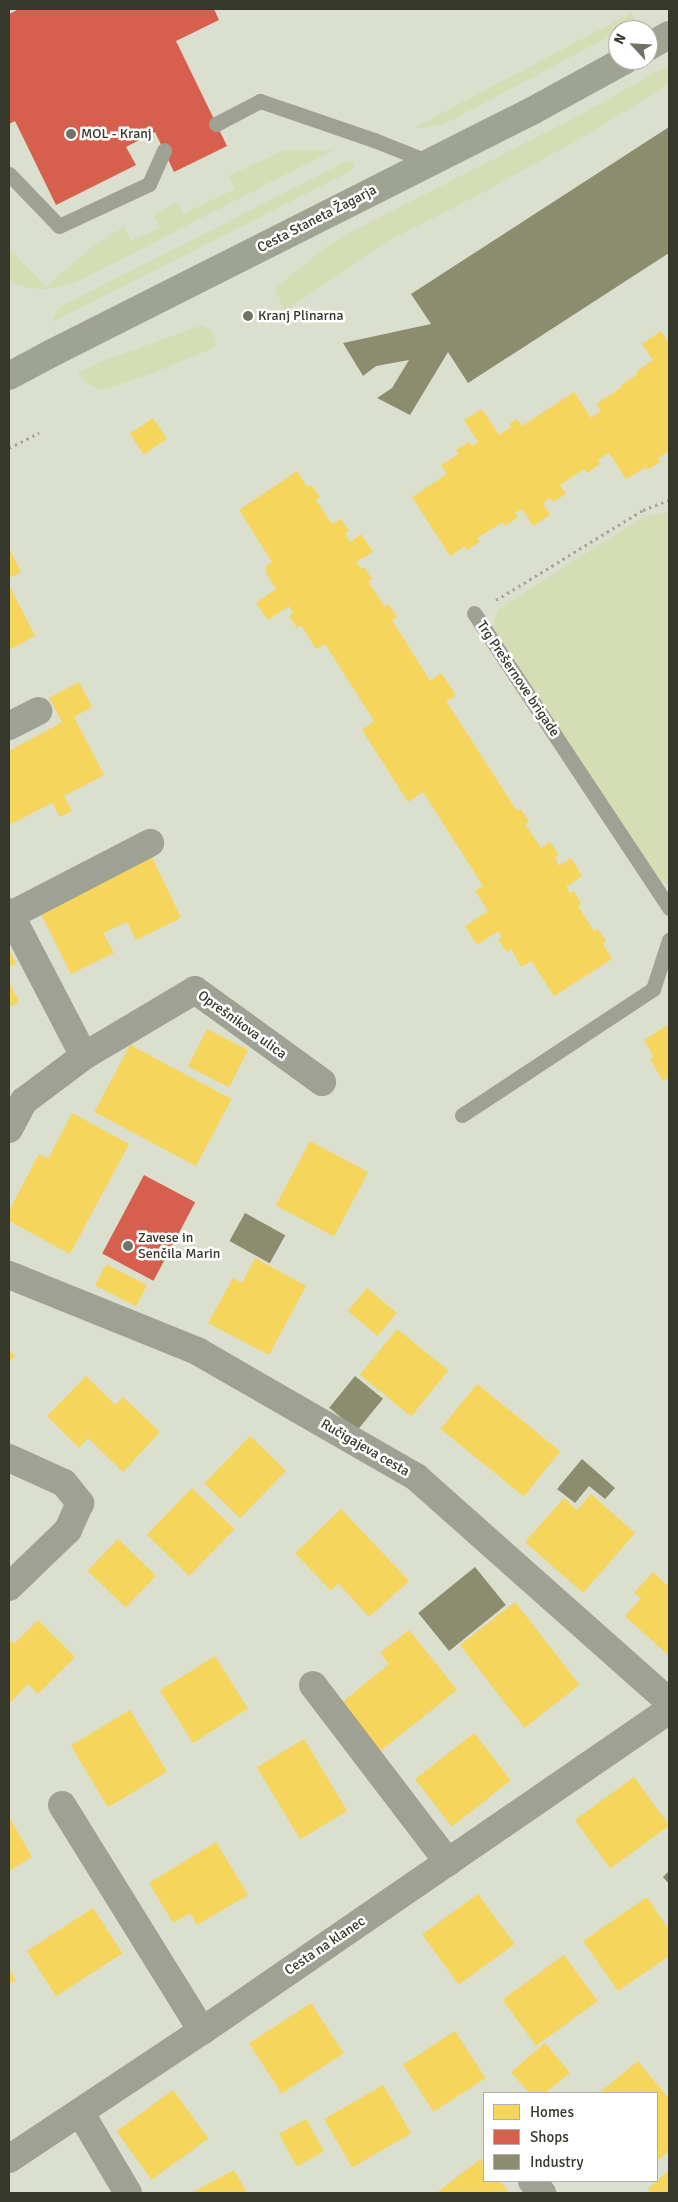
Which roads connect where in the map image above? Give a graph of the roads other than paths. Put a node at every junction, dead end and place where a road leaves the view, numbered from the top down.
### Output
1 (669, 34) edge
2 (658, 41) edge
3 (608, 69) edge
4 (216, 124) dead end
5 (164, 150) dead end
6 (429, 162) junction
7 (9, 174) edge
8 (9, 376) edge
9 (474, 613) road end
10 (38, 711) dead end
11 (9, 726) edge
12 (150, 843) dead end
13 (669, 908) edge
14 (9, 914) edge
15 (669, 940) edge
16 (84, 1056) junction
17 (322, 1082) dead end
18 (462, 1115) dead end
19 (9, 1129) edge
20 (9, 1274) edge
21 (9, 1458) edge
22 (9, 1587) edge
23 (313, 1685) dead end
24 (669, 1702) edge
25 (669, 1710) edge
26 (62, 1804) dead end
27 (448, 1862) junction
28 (202, 2031) junction
29 (80, 2112) junction
30 (9, 2159) edge
31 (533, 2182) edge
32 (128, 2193) edge
33 (542, 2193) edge

1 - 2 main road
3 - 6 main road, Cesta Staneta Žagarja
4 - 6 lane
5 - 7 lane
6 - 8 main road, Cesta Staneta Žagarja
9 - 13 lane, Trg Prešernove brigade
10 - 11 street
12 - 14 street
14 - 16 street
15 - 18 lane
16 - 17 street, Oprešnikova ulica
16 - 19 street, Oprešnikova ulica
20 - 24 street, Ručigajeva cesta
21 - 22 street
23 - 27 street
25 - 27 street, Cesta na klanec
26 - 28 street
27 - 28 street, Cesta na klanec
28 - 29 street, Cesta na klanec
29 - 30 street, Cesta na klanec
29 - 32 street
31 - 33 street

